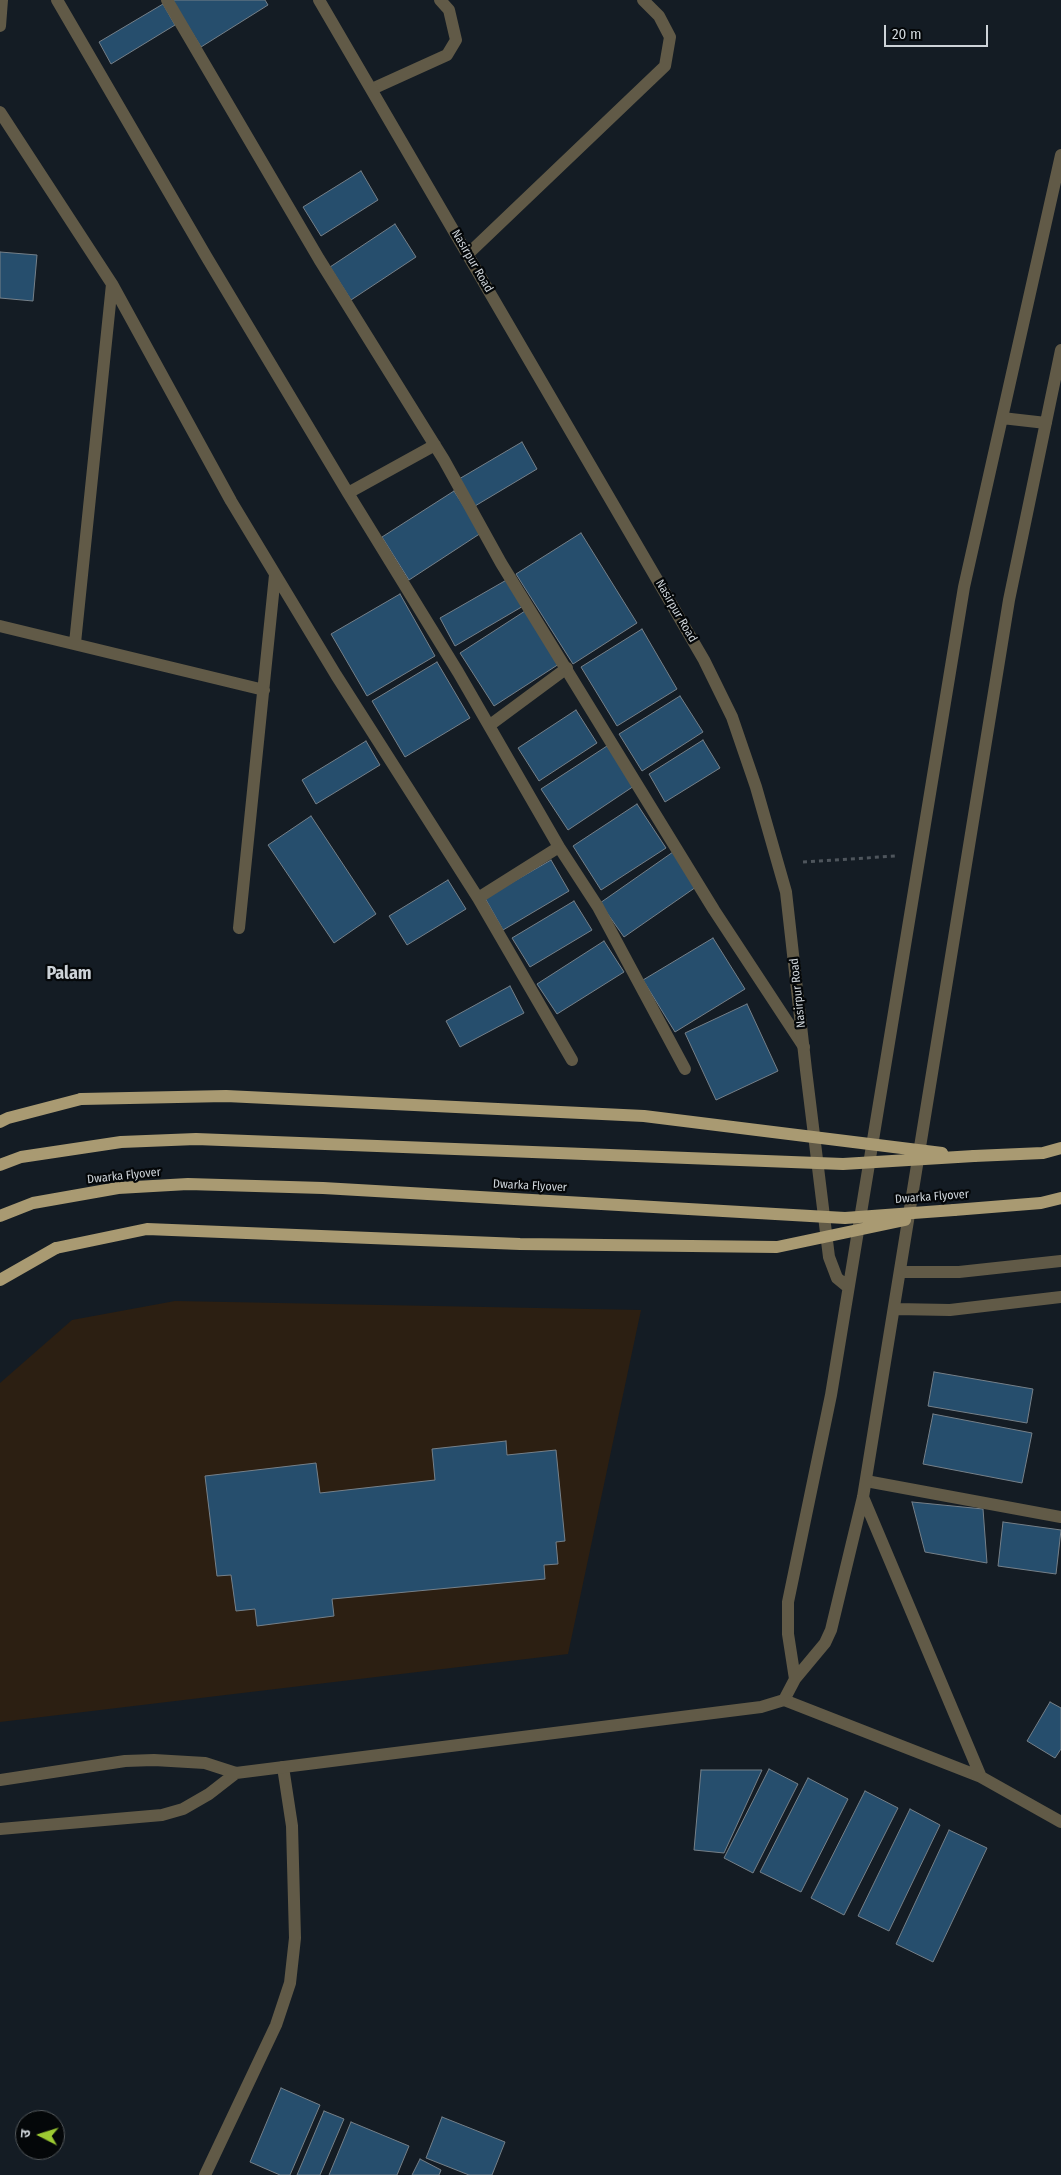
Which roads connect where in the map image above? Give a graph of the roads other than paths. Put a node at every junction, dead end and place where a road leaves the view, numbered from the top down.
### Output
1 (2, 0) edge
2 (57, 0) edge
3 (167, 0) edge
4 (319, 0) edge
5 (440, 0) edge
6 (644, 0) edge
7 (0, 26) edge
8 (372, 89) junction
9 (0, 112) edge
10 (1061, 155) edge
11 (468, 254) junction
12 (112, 284) junction
13 (1061, 350) edge
14 (1002, 418) junction
15 (1046, 423) junction
16 (435, 445) junction
17 (348, 493) junction
18 (275, 575) junction
19 (0, 626) edge
20 (76, 643) junction
21 (567, 668) junction
22 (264, 690) junction
23 (490, 725) junction
24 (559, 847) junction
25 (478, 898) junction
26 (239, 928) dead end
27 (804, 1047) junction
28 (572, 1060) dead end
29 (685, 1069) dead end
30 (0, 1122) edge
31 (1061, 1148) edge
32 (974, 1156) junction
33 (0, 1165) edge
34 (1061, 1198) edge
35 (954, 1210) junction
36 (0, 1216) edge
37 (1061, 1261) edge
38 (901, 1272) junction
39 (0, 1280) edge
40 (848, 1287) junction
41 (1061, 1297) edge
42 (895, 1309) junction
43 (866, 1481) junction
44 (863, 1497) junction
45 (1061, 1517) edge
46 (795, 1679) junction
47 (784, 1700) junction
48 (282, 1767) junction
49 (236, 1773) junction
50 (981, 1777) junction
51 (0, 1780) edge
52 (1061, 1822) edge
53 (0, 1829) edge
54 (205, 2175) edge

1 - 7 street
2 - 17 street
3 - 16 street
4 - 8 street, Nasirpur Road
5 - 8 street
6 - 11 street
8 - 11 street, Nasirpur Road
9 - 12 street
10 - 14 street
11 - 27 street, Nasirpur Road
12 - 18 street
12 - 20 street
13 - 15 street
14 - 15 street
14 - 40 street
15 - 38 street
16 - 17 street
16 - 21 street
17 - 23 street
18 - 22 street
18 - 25 street
19 - 20 street
20 - 22 street
21 - 23 street
21 - 27 street
22 - 26 street
23 - 24 street
24 - 25 street
24 - 29 street
25 - 28 street
27 - 40 street, Nasirpur Road
30 - 32 main road, bridge
31 - 32 main road
32 - 33 main road, bridge
34 - 35 main road, Dwarka Flyover
35 - 36 main road, Dwarka Flyover, bridge
35 - 39 main road, bridge
37 - 38 street
38 - 42 street
40 - 46 street
41 - 42 street
42 - 43 street
43 - 44 street
43 - 45 street
44 - 46 street
44 - 50 street
46 - 47 street
47 - 48 street
47 - 50 street
48 - 49 street
48 - 54 street
49 - 51 street
49 - 53 street
50 - 52 street

